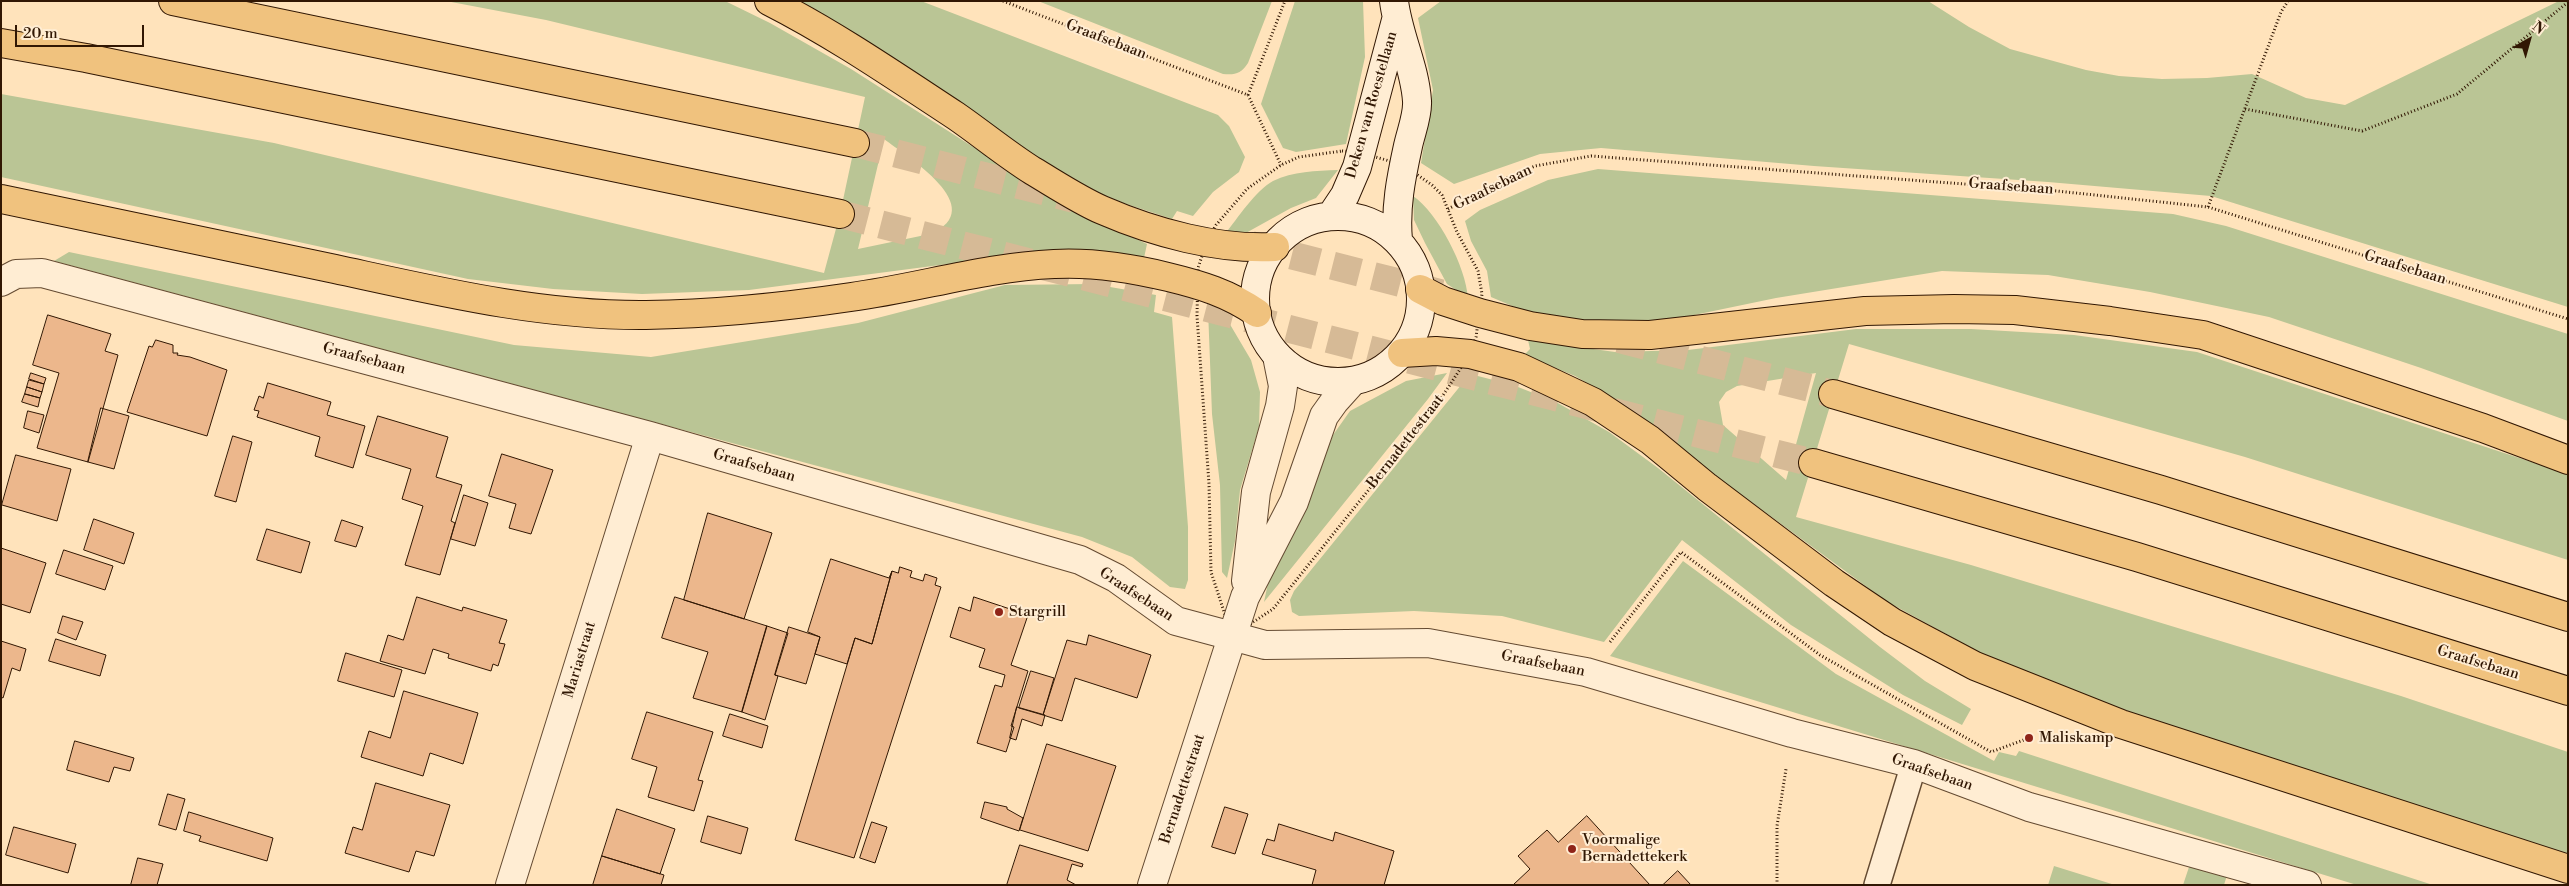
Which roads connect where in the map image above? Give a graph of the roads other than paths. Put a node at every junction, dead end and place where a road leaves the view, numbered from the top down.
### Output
1 (173, 1) edge
2 (769, 1) edge
3 (1395, 11) edge
4 (1, 43) edge
5 (855, 143) tunnel mouth
6 (1, 199) edge
7 (840, 214) tunnel mouth
8 (1331, 216) junction
9 (1398, 240) junction
10 (1275, 247) junction
11 (1, 282) edge
12 (1420, 289) junction
13 (1257, 313) junction
14 (1402, 353) junction
15 (1277, 356) junction
16 (1352, 382) junction
17 (1833, 394) tunnel mouth
18 (650, 436) junction
19 (2568, 460) edge
20 (1812, 463) tunnel mouth
21 (1245, 597) junction
22 (2568, 617) edge
23 (1232, 636) junction
24 (2568, 691) edge
25 (1914, 764) junction
26 (2568, 869) edge
27 (2257, 878) edge
28 (510, 885) edge
29 (1152, 885) edge
30 (1877, 885) edge
31 (2306, 885) edge

1 - 5 highway
2 - 10 highway
3 - 8 street, Deken van Roestellaan
3 - 9 street, Deken van Roestellaan
4 - 7 highway
6 - 13 highway
8 - 9 street
8 - 10 street
9 - 12 street
10 - 13 street
11 - 18 street, Graafsebaan
12 - 14 street
12 - 19 highway
13 - 15 street
14 - 16 street
14 - 26 highway
15 - 16 street
15 - 21 street, Bernadettestraat
16 - 21 street, Bernadettestraat
17 - 22 highway
18 - 23 street, Graafsebaan
18 - 28 street, Mariastraat
20 - 24 highway, Graafsebaan
21 - 23 street, Bernadettestraat
23 - 25 street, Graafsebaan
23 - 29 street, Bernadettestraat
25 - 27 street, Graafsebaan
25 - 30 lane
27 - 31 street, Graafsebaan

